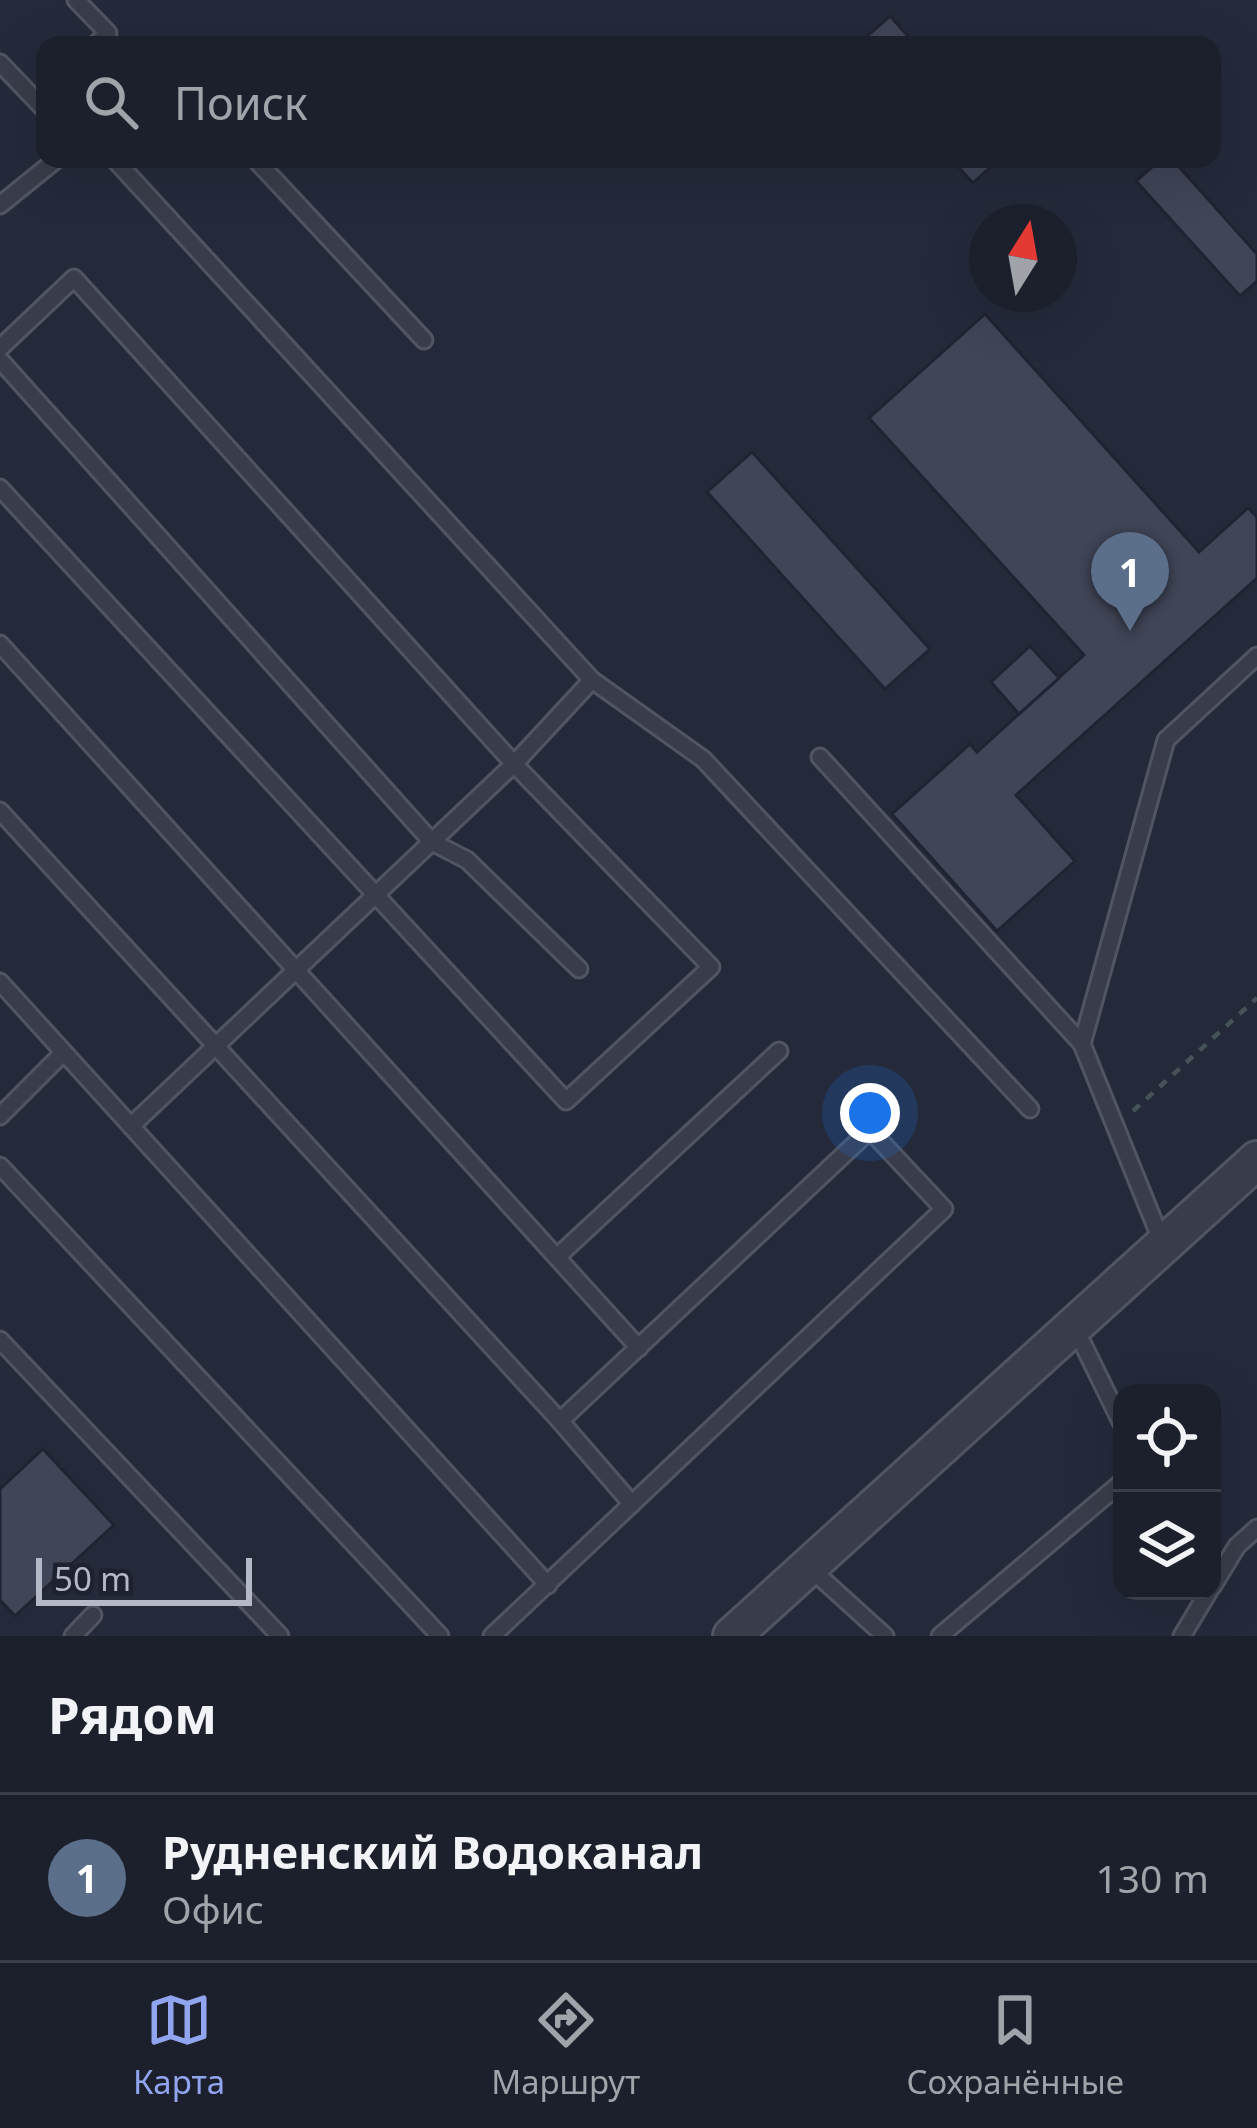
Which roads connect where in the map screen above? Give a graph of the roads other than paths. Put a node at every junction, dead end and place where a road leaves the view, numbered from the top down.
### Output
1 (76, 0) edge
2 (104, 36) edge
3 (0, 63) edge
4 (36, 95) edge
5 (46, 168) edge
6 (122, 168) edge
7 (263, 168) edge
8 (0, 179) edge
9 (6, 199) edge
10 (424, 340) dead end
11 (0, 348) edge
12 (0, 360) edge
13 (0, 488) edge
14 (0, 644) edge
15 (1257, 656) edge
16 (592, 680) junction
17 (820, 757) dead end
18 (514, 764) junction
19 (0, 811) edge
20 (432, 842) junction
21 (374, 896) junction
22 (296, 968) junction
23 (579, 969) dead end
24 (0, 982) edge
25 (215, 1044) junction
26 (1082, 1044) junction
27 (779, 1052) dead end
28 (64, 1053) junction
29 (1030, 1109) dead end
30 (0, 1116) edge
31 (131, 1126) junction
32 (1257, 1160) edge
33 (0, 1166) edge
34 (1163, 1245) junction
35 (557, 1257) junction
36 (1074, 1326) junction
37 (0, 1340) edge
38 (639, 1348) junction
39 (1113, 1406) edge
40 (560, 1420) junction
41 (1113, 1490) edge
42 (632, 1504) junction
43 (1257, 1528) edge
44 (809, 1567) junction
45 (1221, 1572) edge
46 (548, 1585) junction
47 (1204, 1600) edge
48 (93, 1615) dead end
49 (73, 1636) edge
50 (280, 1636) edge
51 (440, 1636) edge
52 (492, 1636) edge
53 (732, 1636) edge
54 (885, 1636) edge
55 (940, 1636) edge
56 (1182, 1636) edge

1 - 2 lane
3 - 4 lane
5 - 9 lane
6 - 16 lane
7 - 10 lane
8 - 9 lane
11 - 18 lane
12 - 20 lane
13 - 21 lane
14 - 22 lane
15 - 26 lane
16 - 18 lane
16 - 29 lane
17 - 26 lane
18 - 20 lane
18 - 21 lane
19 - 25 lane
20 - 21 lane
20 - 23 lane
21 - 22 lane
22 - 25 lane
22 - 35 lane
24 - 28 lane
25 - 31 lane
25 - 40 lane
26 - 34 lane
27 - 35 lane
28 - 30 lane
28 - 31 lane
31 - 46 lane
32 - 34 street
33 - 51 lane
34 - 36 street
35 - 38 lane
36 - 39 lane
36 - 44 street
37 - 50 lane
38 - 40 lane
38 - 42 lane
40 - 42 lane
41 - 55 lane
42 - 46 lane
43 - 45 lane
44 - 53 street
44 - 54 lane
46 - 52 lane
47 - 56 lane
48 - 49 lane

